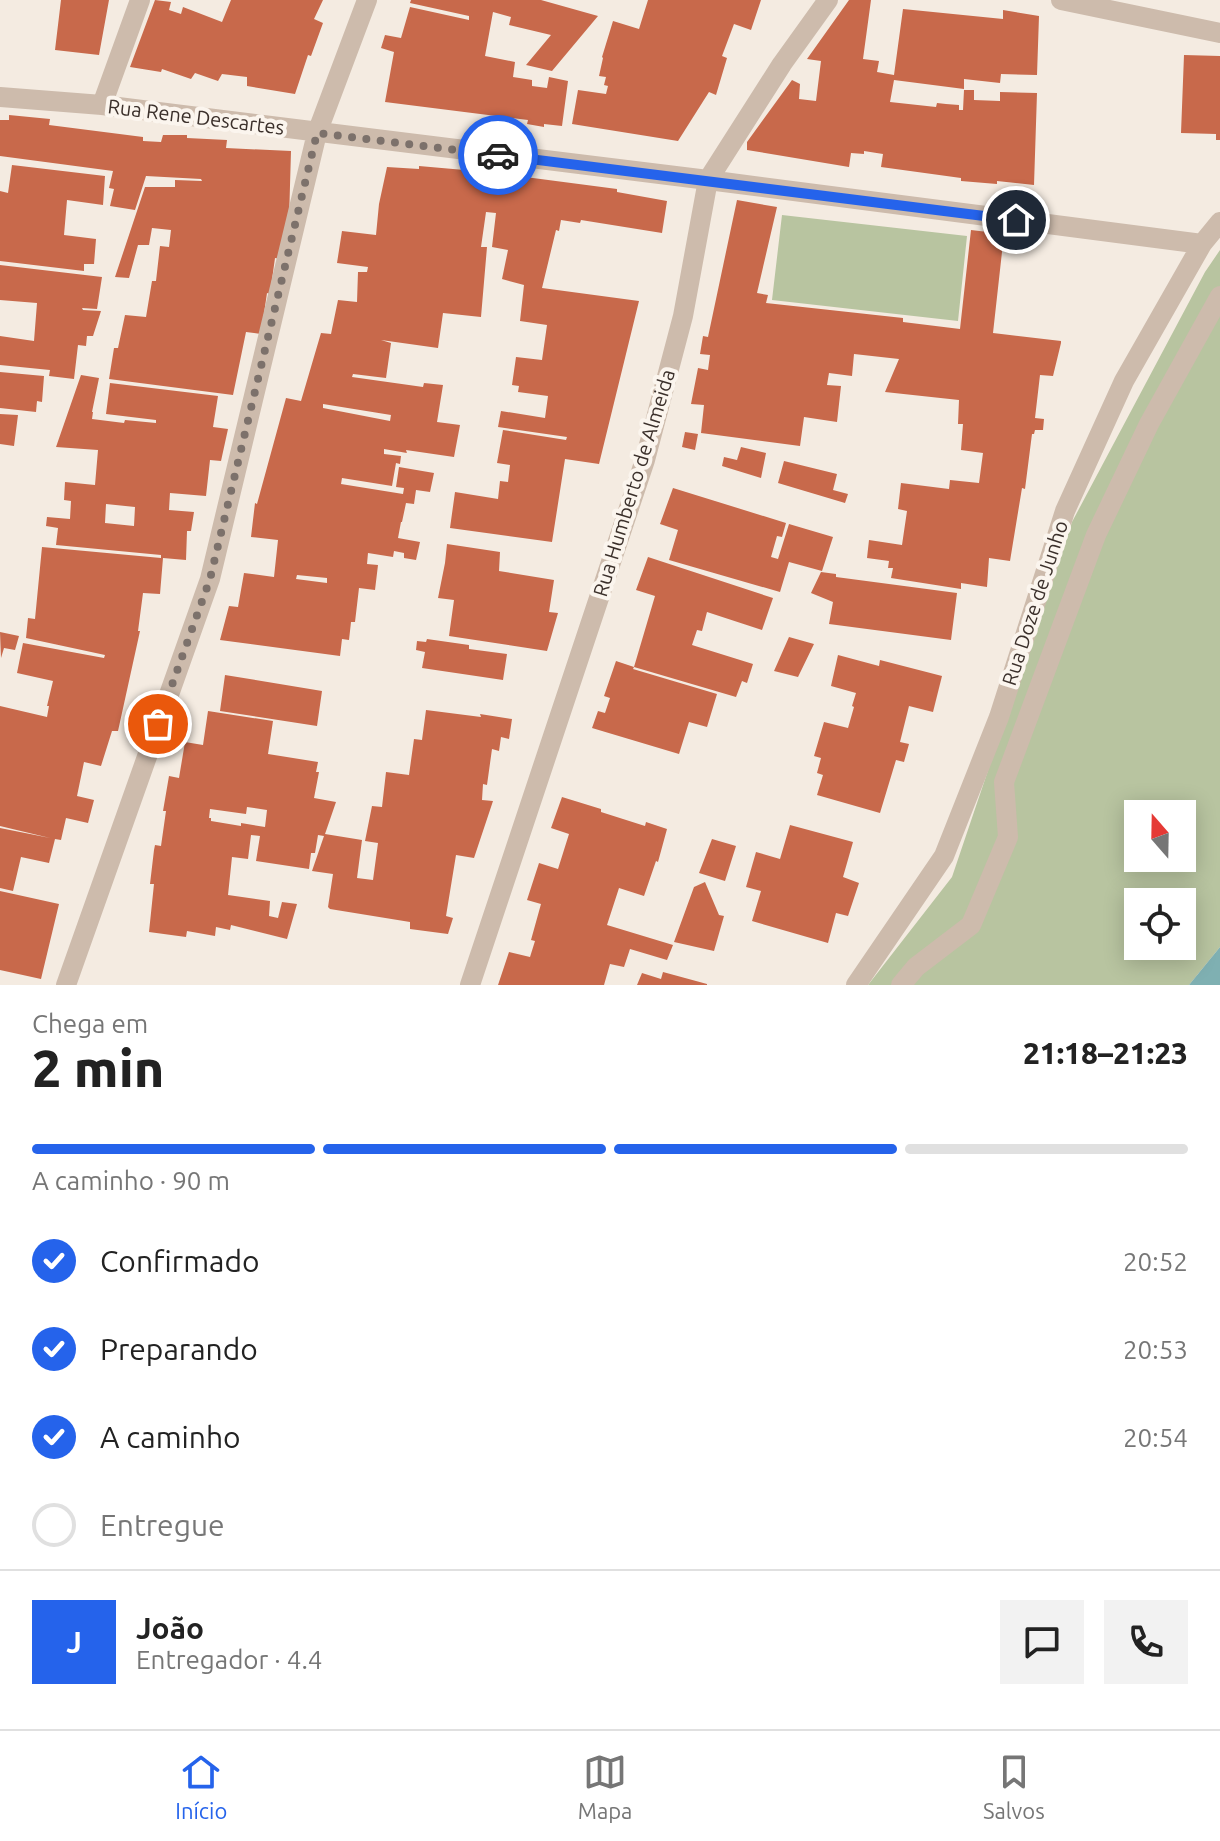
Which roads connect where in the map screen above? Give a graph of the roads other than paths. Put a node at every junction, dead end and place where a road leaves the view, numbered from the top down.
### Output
1 (140, 0) edge
2 (367, 0) edge
3 (828, 0) edge
4 (1061, 0) edge
5 (1220, 33) edge
6 (0, 97) edge
7 (102, 105) junction
8 (317, 133) junction
9 (708, 180) junction
10 (1220, 222) edge
11 (1202, 244) junction
12 (1220, 296) edge
13 (66, 985) edge
14 (470, 985) edge
15 (856, 985) edge
16 (901, 985) edge

1 - 7 street
2 - 8 street
3 - 9 street, Rua Humberto de Almeida
4 - 5 street
6 - 7 street, Rua Rene Descartes
7 - 8 street, Rua Rene Descartes
8 - 9 street, Rua Rene Descartes
8 - 13 street
9 - 11 street, Rua Rene Descartes
9 - 14 street, Rua Humberto de Almeida
10 - 11 street, Rua Doze de Junho
11 - 15 street, Rua Doze de Junho
12 - 16 street

